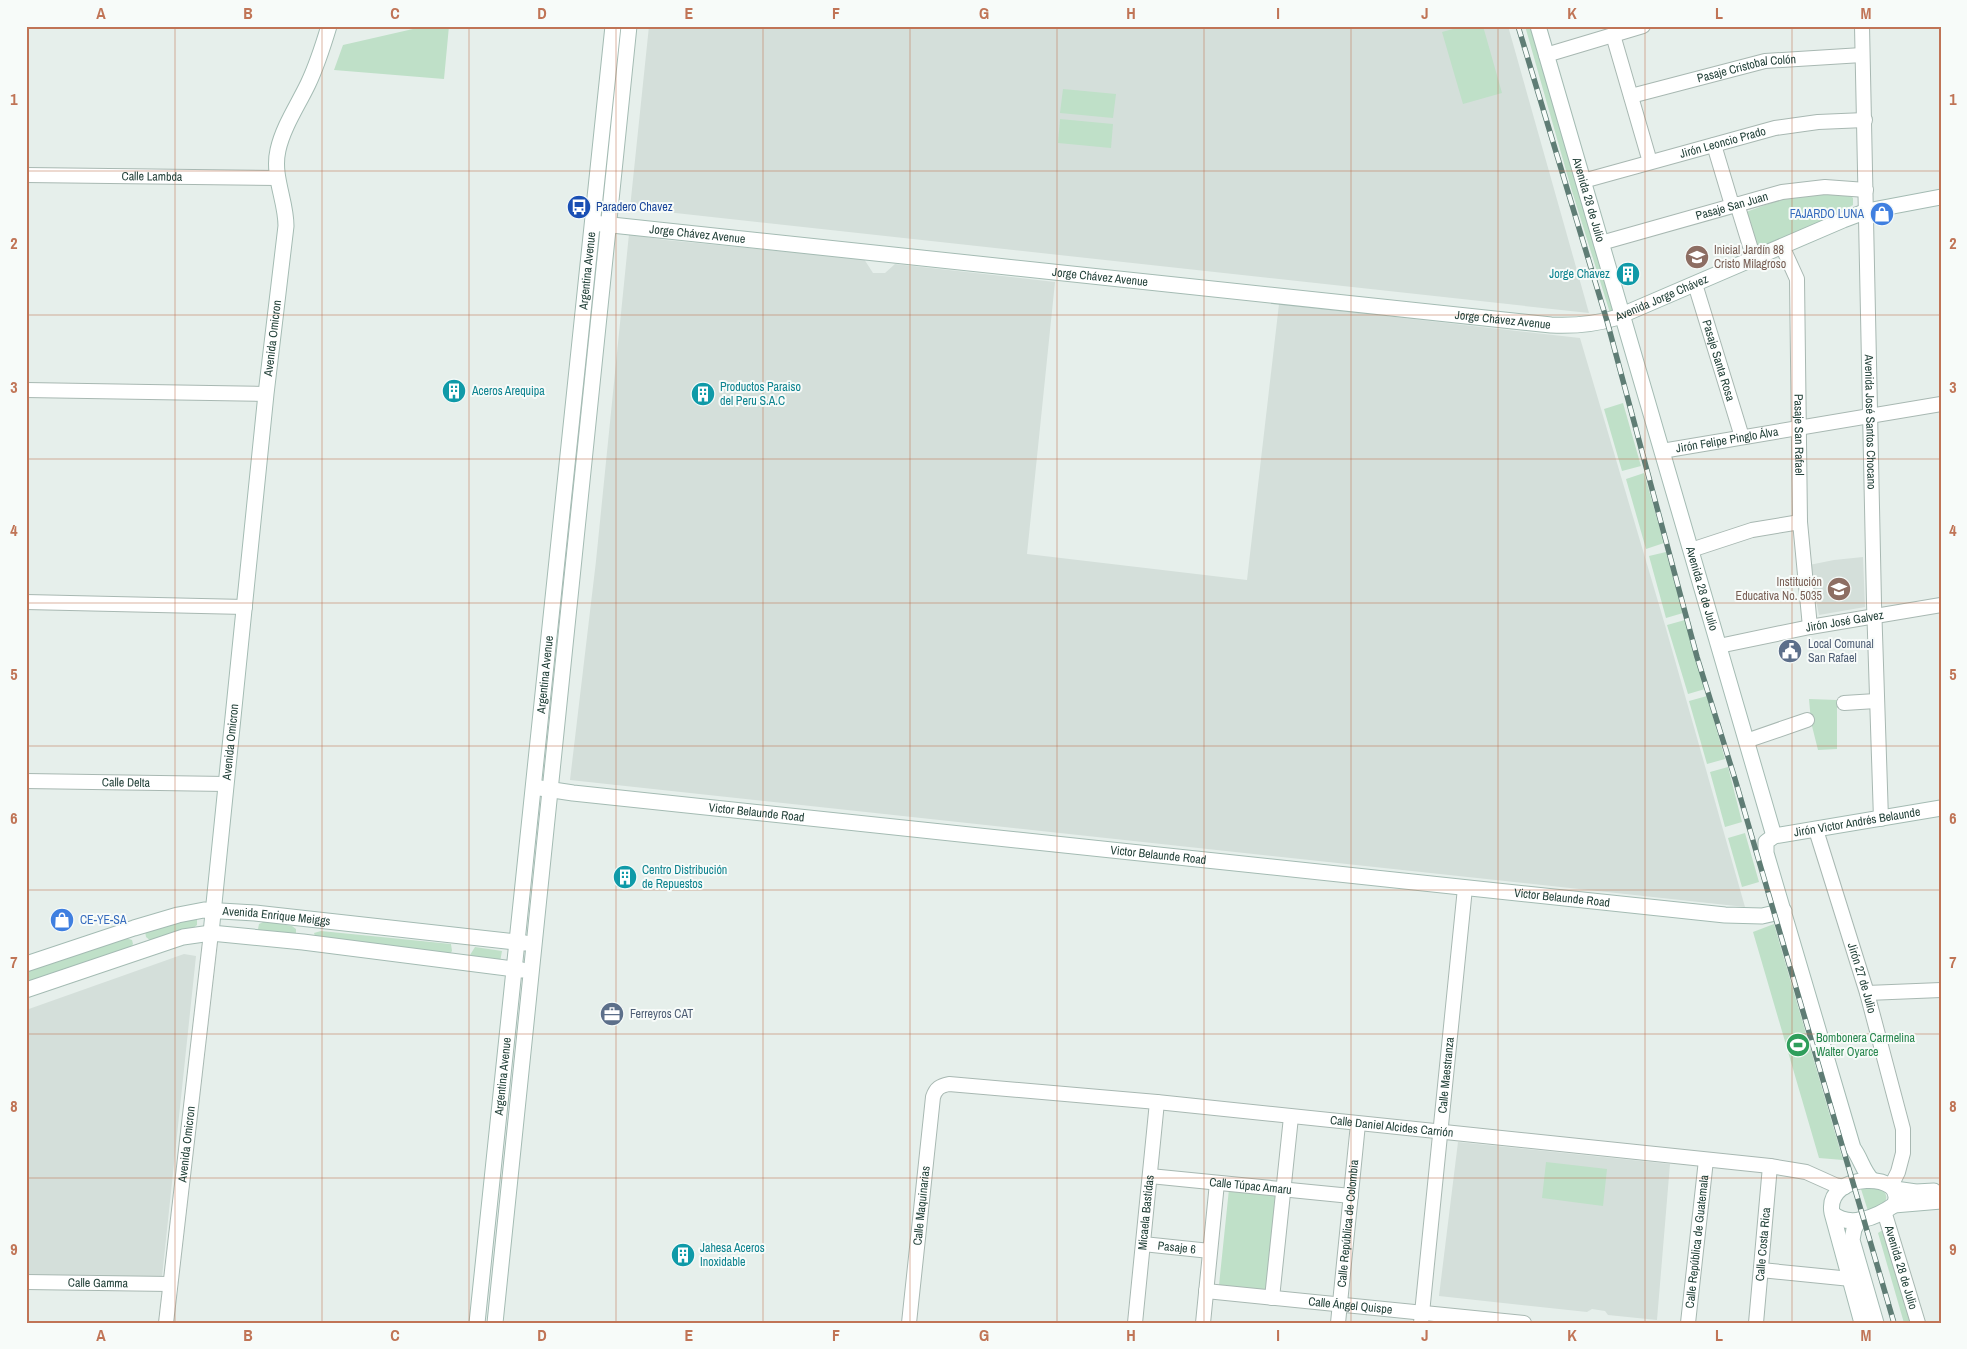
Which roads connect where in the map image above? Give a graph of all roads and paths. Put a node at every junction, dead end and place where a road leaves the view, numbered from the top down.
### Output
1 (329, 26) edge
2 (613, 26) edge
3 (629, 26) edge
4 (1538, 26) edge
5 (1643, 26) edge
6 (1862, 26) edge
7 (1613, 35) junction
8 (1546, 55) junction
9 (1862, 55) junction
10 (1631, 96) junction
11 (1865, 120) junction
12 (1714, 145) junction
13 (1650, 162) junction
14 (26, 175) edge
15 (278, 178) junction
16 (1583, 181) junction
17 (1866, 190) junction
18 (1941, 197) edge
19 (1734, 204) junction
20 (1867, 211) junction
21 (592, 223) junction
22 (609, 224) junction
23 (1601, 243) junction
24 (1782, 246) junction
25 (1754, 259) junction
26 (1695, 284) junction
27 (1622, 314) junction
28 (1607, 320) joint
29 (26, 390) edge
30 (266, 394) junction
31 (1941, 404) edge
32 (1869, 417) junction
33 (1799, 428) junction
34 (1742, 437) junction
35 (1662, 451) junction
36 (562, 515) junction
37 (579, 517) junction
38 (1800, 522) junction
39 (1691, 550) junction
40 (26, 602) edge
41 (1941, 605) edge
42 (244, 607) junction
43 (1874, 617) junction
44 (1810, 627) junction
45 (1719, 646) junction
46 (1876, 701) junction
47 (1844, 704) dead end
48 (1807, 720) dead end
49 (1746, 741) junction
50 (26, 781) edge
51 (226, 784) junction
52 (533, 787) junction
53 (550, 789) junction
54 (1941, 808) edge
55 (1881, 819) junction
56 (1816, 830) junction
57 (1774, 836) junction
58 (1465, 888) junction
59 (213, 910) junction
60 (1784, 911) junction
61 (255, 913) junction
62 (134, 928) junction
63 (211, 933) junction
64 (458, 936) junction
65 (252, 937) junction
66 (517, 942) junction
67 (534, 944) junction
68 (142, 950) junction
69 (454, 962) junction
70 (26, 964) edge
71 (514, 969) junction
72 (531, 971) junction
73 (26, 990) edge
74 (1941, 990) edge
75 (1867, 993) junction
76 (935, 1090) joint
77 (1157, 1102) junction
78 (1291, 1117) junction
79 (1358, 1124) junction
80 (1440, 1132) junction
81 (1853, 1148) junction
82 (1706, 1160) junction
83 (1770, 1166) junction
84 (1150, 1176) junction
85 (1872, 1180) junction
86 (1217, 1183) junction
87 (1850, 1185) junction
88 (1893, 1188) junction
89 (1283, 1190) junction
90 (1941, 1191) edge
91 (1351, 1196) junction
92 (1941, 1202) edge
93 (489, 1208) junction
94 (1889, 1208) junction
95 (506, 1210) junction
96 (1832, 1213) junction
97 (1859, 1220) junction
98 (1847, 1242) junction
99 (1143, 1244) junction
100 (1210, 1251) junction
101 (1761, 1270) junction
102 (1851, 1279) junction
103 (26, 1282) edge
104 (170, 1284) junction
105 (1206, 1291) junction
106 (1272, 1298) junction
107 (1340, 1304) junction
108 (477, 1318) edge
109 (1422, 1318) edge
110 (495, 1319) edge
111 (166, 1323) edge
112 (909, 1323) edge
113 (1135, 1323) edge
114 (1203, 1323) edge
115 (1338, 1323) edge
116 (1524, 1323) edge
117 (1688, 1323) edge
118 (1756, 1323) edge
119 (1862, 1323) edge
120 (1876, 1323) edge
121 (1918, 1323) edge

1 - 15 street, Avenida Omicron
2 - 21 street, Argentina Avenue
3 - 22 street, Argentina Avenue
4 - 8 street, Avenida 28 de Julio
5 - 7 street
6 - 9 street, Avenida José Santos Chocano
7 - 8 street
7 - 10 street
8 - 16 street, Avenida 28 de Julio
9 - 10 street, Pasaje Cristobal Colón
9 - 11 street, Avenida José Santos Chocano
10 - 13 street
11 - 12 street, Jirón Leoncio Prado
11 - 17 street, Avenida José Santos Chocano
12 - 13 street, Jirón Leoncio Prado
12 - 19 street
13 - 16 street, Jirón Leoncio Prado
14 - 15 street, Calle Lambda
15 - 30 street, Avenida Omicron
16 - 23 street, Avenida 28 de Julio
17 - 19 street, Pasaje San Juan
17 - 20 street, Avenida José Santos Chocano
18 - 20 street, Avenida Jorge Chávez
19 - 23 street, Pasaje San Juan
19 - 25 street
20 - 24 street, Avenida Jorge Chávez
20 - 32 street, Avenida José Santos Chocano
21 - 22 street, Jorge Chávez Avenue
21 - 36 street, Argentina Avenue
22 - 28 street, Jorge Chávez Avenue
22 - 37 street, Argentina Avenue
23 - 27 street, Avenida 28 de Julio
24 - 25 street, Avenida Jorge Chávez
24 - 33 street, Pasaje San Rafael
25 - 26 street, Avenida Jorge Chávez
26 - 27 street, Avenida Jorge Chávez
26 - 34 street, Pasaje Santa Rosa
27 - 28 street, Avenida Jorge Chávez
27 - 35 street, Avenida 28 de Julio
29 - 30 street
30 - 42 street, Avenida Omicron
31 - 32 street, Jirón Felipe Pinglo Álva
32 - 33 street, Jirón Felipe Pinglo Álva
32 - 43 street, Avenida José Santos Chocano
33 - 34 street, Jirón Felipe Pinglo Álva
33 - 38 street, Pasaje San Rafael
34 - 35 street, Jirón Felipe Pinglo Álva
35 - 39 street, Avenida 28 de Julio
36 - 37 street
36 - 52 street, Argentina Avenue
37 - 53 street, Argentina Avenue
38 - 39 street
38 - 44 street, Pasaje San Rafael
39 - 45 street, Avenida 28 de Julio
40 - 42 street
41 - 43 street, Jirón José Galvez
42 - 51 street, Avenida Omicron
43 - 44 street, Jirón José Galvez
43 - 46 street, Avenida José Santos Chocano
44 - 45 street, Jirón José Galvez
45 - 49 street, Avenida 28 de Julio
46 - 47 street
46 - 55 street, Avenida José Santos Chocano
48 - 49 street
49 - 57 street, Avenida 28 de Julio
50 - 51 street, Calle Delta
51 - 59 street, Avenida Omicron
52 - 53 street, Victor Belaunde Road
52 - 66 street, Argentina Avenue
53 - 58 street, Victor Belaunde Road
53 - 67 street, Argentina Avenue
54 - 55 street, Jirón Victor Andrés Belaunde
55 - 56 street, Jirón Victor Andrés Belaunde
56 - 57 street, Jirón Victor Andrés Belaunde
56 - 75 street, Jirón 27 de Julio
57 - 60 street
58 - 60 street, Victor Belaunde Road
58 - 80 street, Calle Maestranza
59 - 61 street, Avenida Enrique Meiggs
59 - 62 street, Avenida Enrique Meiggs
59 - 63 street, Avenida Omicron
60 - 81 street
61 - 64 street, Avenida Enrique Meiggs
61 - 65 street
62 - 68 street
62 - 70 street, Avenida Enrique Meiggs
63 - 65 street, Avenida Enrique Meiggs
63 - 68 street, Avenida Enrique Meiggs
63 - 104 street, Avenida Omicron
64 - 66 street, Avenida Enrique Meiggs
64 - 69 street
65 - 69 street, Avenida Enrique Meiggs
66 - 67 street, Avenida Enrique Meiggs
66 - 71 street, Argentina Avenue
67 - 72 street, Argentina Avenue
68 - 73 street, Avenida Enrique Meiggs
69 - 71 street, Avenida Enrique Meiggs
71 - 72 street, Avenida Enrique Meiggs
71 - 93 street, Argentina Avenue
72 - 95 street, Argentina Avenue
74 - 75 street
75 - 88 street, Jirón 27 de Julio
76 - 77 street, Calle Daniel Alcides Carrión
76 - 112 street, Calle Maquinarias
77 - 78 street, Calle Daniel Alcides Carrión
77 - 84 street, Micaela Bastidas
78 - 79 street, Calle Daniel Alcides Carrión
78 - 89 street
79 - 80 street, Calle Daniel Alcides Carrión
79 - 91 street, Calle República de Colombia
80 - 82 street, Calle Daniel Alcides Carrión
80 - 109 street, Calle Maestranza
81 - 85 street
81 - 87 street
82 - 83 street, Calle Daniel Alcides Carrión
82 - 117 street, Calle República de Guatemala
83 - 87 street, Calle Daniel Alcides Carrión
83 - 101 street, Calle Costa Rica
84 - 86 street, Calle Túpac Amaru
84 - 99 street, Micaela Bastidas
85 - 87 street
85 - 88 street
86 - 89 street, Calle Túpac Amaru
86 - 100 street
87 - 96 street
88 - 90 street
88 - 94 street
89 - 91 street, Calle Túpac Amaru
89 - 106 street
91 - 107 street, Calle República de Colombia
92 - 94 street
93 - 95 street
93 - 108 street, Argentina Avenue
94 - 97 street
94 - 121 street, Avenida 28 de Julio
95 - 110 street, Argentina Avenue
96 - 97 street
96 - 98 street
97 - 98 street
98 - 102 street
98 - 120 street
99 - 100 street, Pasaje 6
99 - 113 street, Micaela Bastidas
100 - 105 street
101 - 102 street
101 - 118 street, Calle Costa Rica
102 - 119 street
103 - 104 street, Calle Gamma
104 - 111 street, Avenida Omicron
105 - 106 street, Calle Ángel Quispe
105 - 114 street
106 - 107 street, Calle Ángel Quispe
107 - 109 street, Calle Ángel Quispe
107 - 115 street, Calle República de Colombia
108 - 110 street
109 - 116 street, Calle Ángel Quispe

